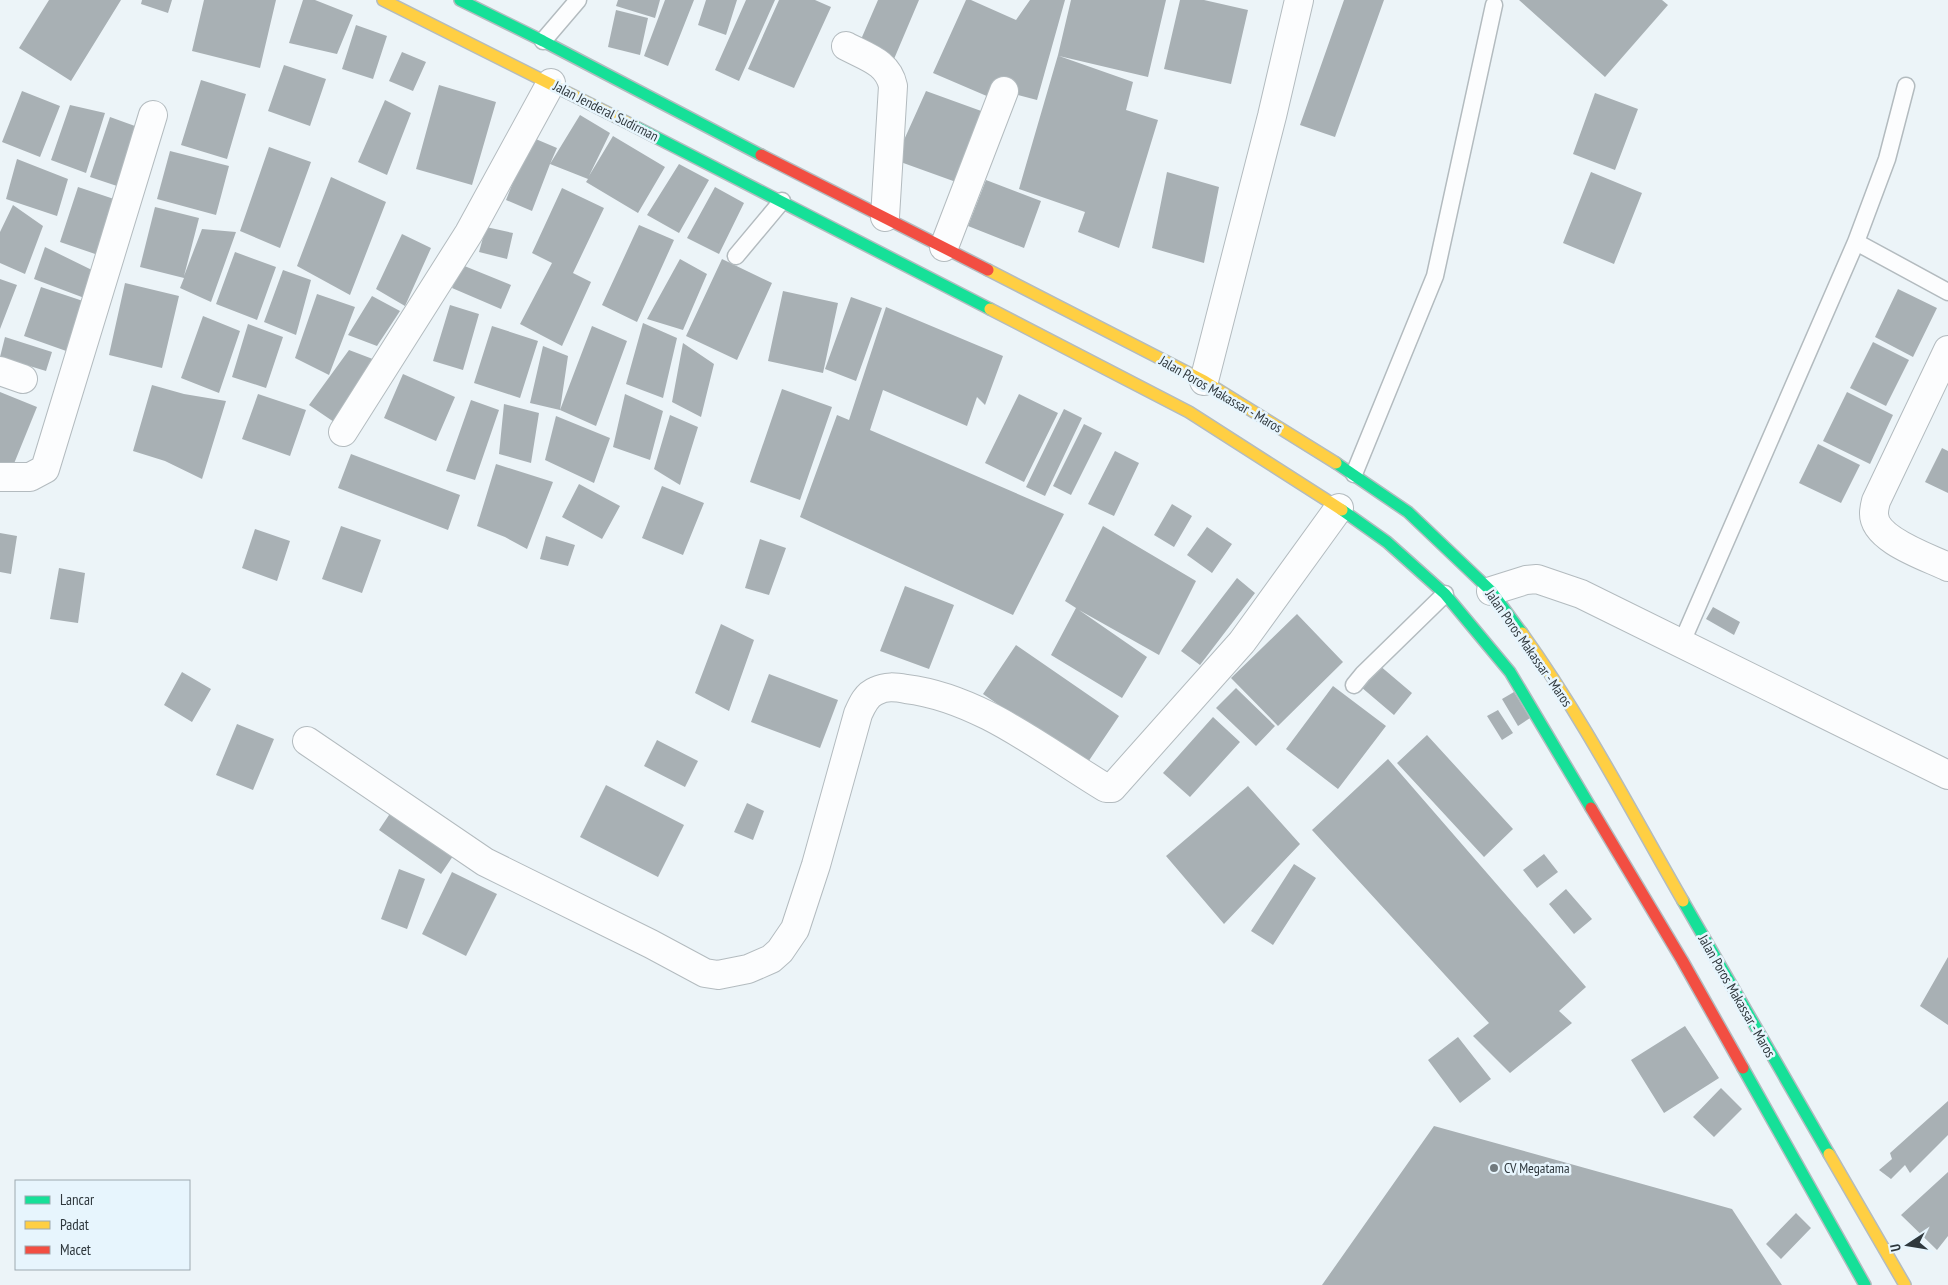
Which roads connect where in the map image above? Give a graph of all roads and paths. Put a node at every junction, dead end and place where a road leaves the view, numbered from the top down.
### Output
1 (384, 0) edge
2 (460, 0) edge
3 (578, 0) edge
4 (1299, 0) edge
5 (1494, 5) dead end
6 (424, 6) dead end
7 (418, 18) junction
8 (543, 40) junction
9 (846, 46) dead end
10 (552, 84) junction
11 (1906, 86) dead end
12 (1004, 91) dead end
13 (153, 115) dead end
14 (782, 201) junction
15 (885, 217) junction
16 (1856, 242) junction
17 (944, 247) junction
18 (736, 256) dead end
19 (1948, 292) edge
20 (1948, 350) edge
21 (1204, 381) junction
22 (343, 432) dead end
23 (1354, 474) junction
24 (0, 477) edge
25 (1338, 508) junction
26 (1948, 567) edge
27 (1491, 591) junction
28 (1445, 594) junction
29 (1682, 642) junction
30 (1354, 685) dead end
31 (307, 741) dead end
32 (1948, 775) edge
33 (1865, 1285) edge
34 (1906, 1285) edge

1 - 7 highway, Jalan Jenderal Sudirman
2 - 8 highway
3 - 8 lane
4 - 21 street
5 - 23 lane
6 - 7 highway
7 - 10 highway, Jalan Jenderal Sudirman
8 - 15 highway, Jalan Poros Makassar - Maros
9 - 15 street
10 - 14 highway, Jalan Jenderal Sudirman
10 - 22 street
11 - 16 lane
12 - 17 street
13 - 24 street
14 - 18 lane
14 - 25 highway, Jalan Jenderal Sudirman
15 - 17 highway, Jalan Poros Makassar - Maros
16 - 19 lane
16 - 29 lane
17 - 21 highway, Jalan Poros Makassar - Maros
20 - 26 street
21 - 23 highway, Jalan Poros Makassar - Maros
23 - 27 highway, Jalan Poros Makassar - Maros
25 - 28 highway
25 - 31 street
27 - 29 street
27 - 34 highway, Jalan Poros Makassar - Maros
28 - 30 lane
28 - 33 highway
29 - 32 street

